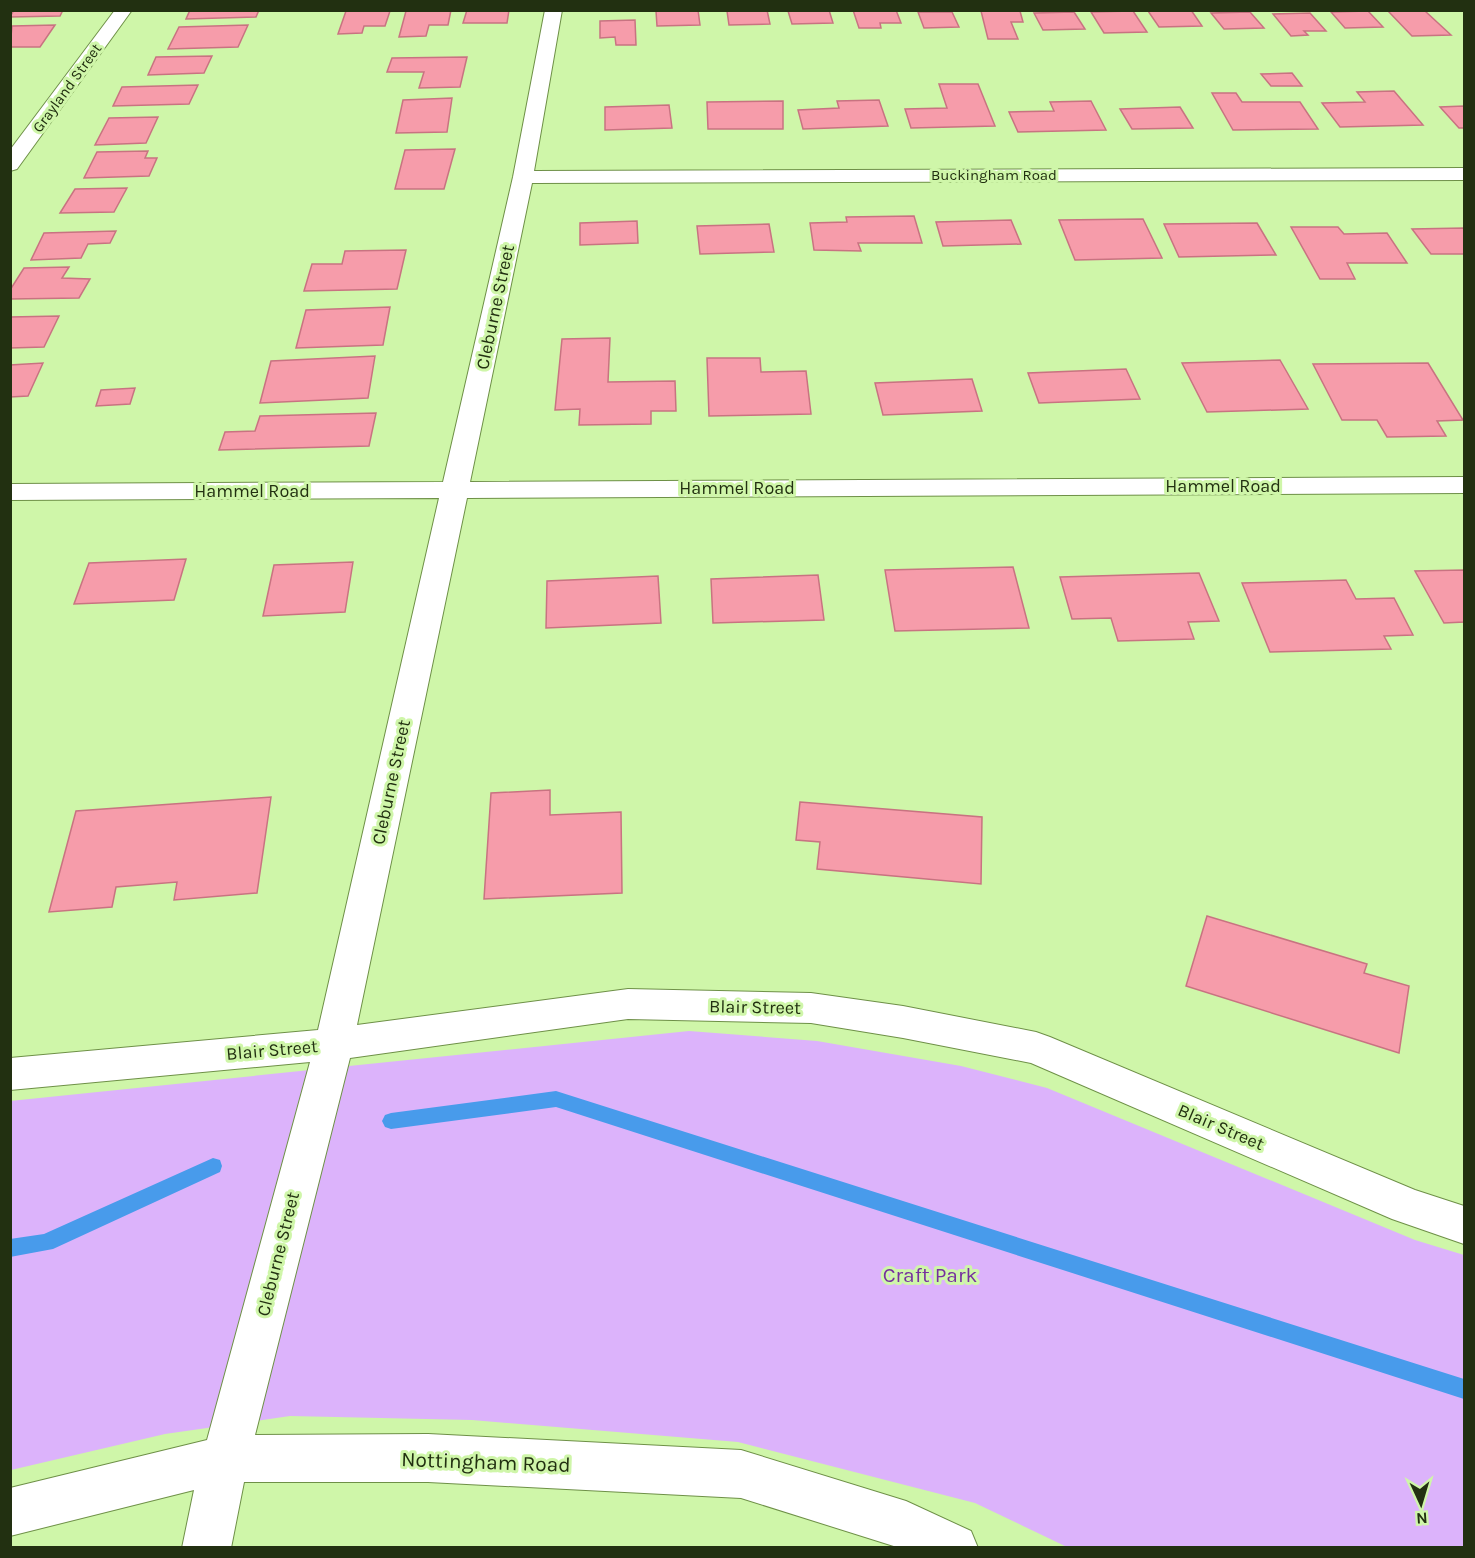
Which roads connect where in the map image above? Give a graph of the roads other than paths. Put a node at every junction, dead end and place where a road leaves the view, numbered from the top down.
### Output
1 (124, 10) edge
2 (554, 10) edge
3 (10, 165) edge
4 (1464, 174) edge
5 (523, 177) junction
6 (1464, 485) edge
7 (455, 489) junction
8 (10, 492) edge
9 (334, 1044) junction
10 (10, 1074) edge
11 (1464, 1225) edge
12 (225, 1459) junction
13 (10, 1512) edge
14 (206, 1548) edge
15 (954, 1548) edge

1 - 3 street, Grayland Street
2 - 5 street, Cleburne Street
4 - 5 street, Buckingham Road
5 - 7 street, Cleburne Street
6 - 7 street, Hammel Road
7 - 8 street, Hammel Road
7 - 9 street, Cleburne Street
9 - 10 street, Blair Street
9 - 11 street, Blair Street
9 - 12 street, Cleburne Street
12 - 13 street, Nottingham Road
12 - 14 street, Cleburne Street
12 - 15 street, Nottingham Road

